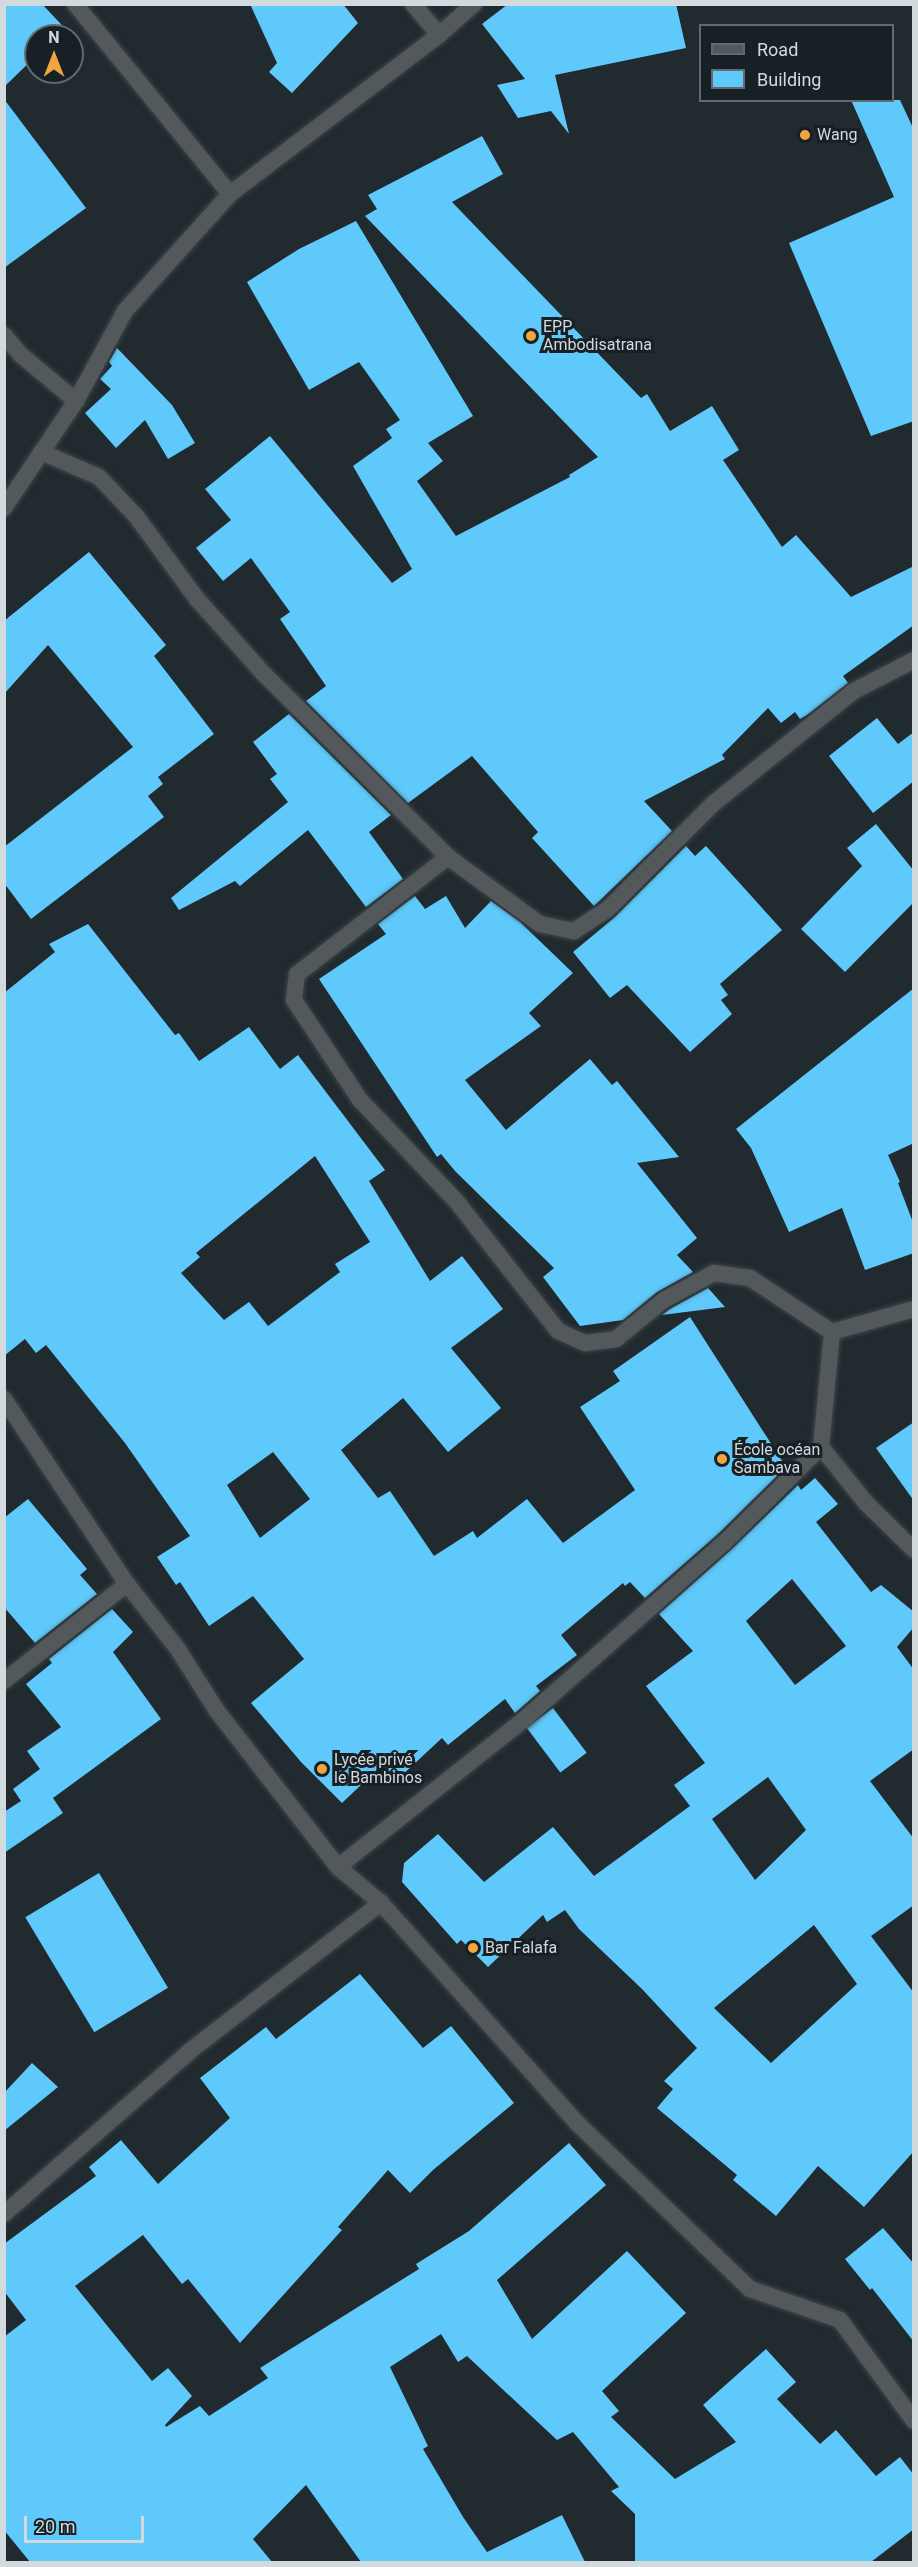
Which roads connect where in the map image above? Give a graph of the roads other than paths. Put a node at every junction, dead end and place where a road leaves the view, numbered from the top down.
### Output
1 (75, 4) edge
2 (413, 4) edge
3 (474, 4) edge
4 (439, 35) junction
5 (230, 194) junction
6 (4, 335) edge
7 (76, 401) junction
8 (41, 452) junction
9 (4, 508) edge
10 (914, 660) edge
11 (448, 857) junction
12 (914, 1309) edge
13 (832, 1332) junction
14 (4, 1399) edge
15 (821, 1447) junction
16 (914, 1550) edge
17 (127, 1584) junction
18 (4, 1681) edge
19 (338, 1866) junction
20 (381, 1903) junction
21 (4, 2214) edge
22 (914, 2421) edge

1 - 5 street
2 - 4 street
3 - 4 street
4 - 5 street
5 - 7 street
6 - 7 street
7 - 8 street
8 - 9 street
8 - 11 street
10 - 11 street
11 - 13 street
12 - 13 street
13 - 15 street
14 - 17 street
15 - 16 street
15 - 19 street
17 - 18 street
17 - 19 street
19 - 20 street
20 - 21 street
20 - 22 street

